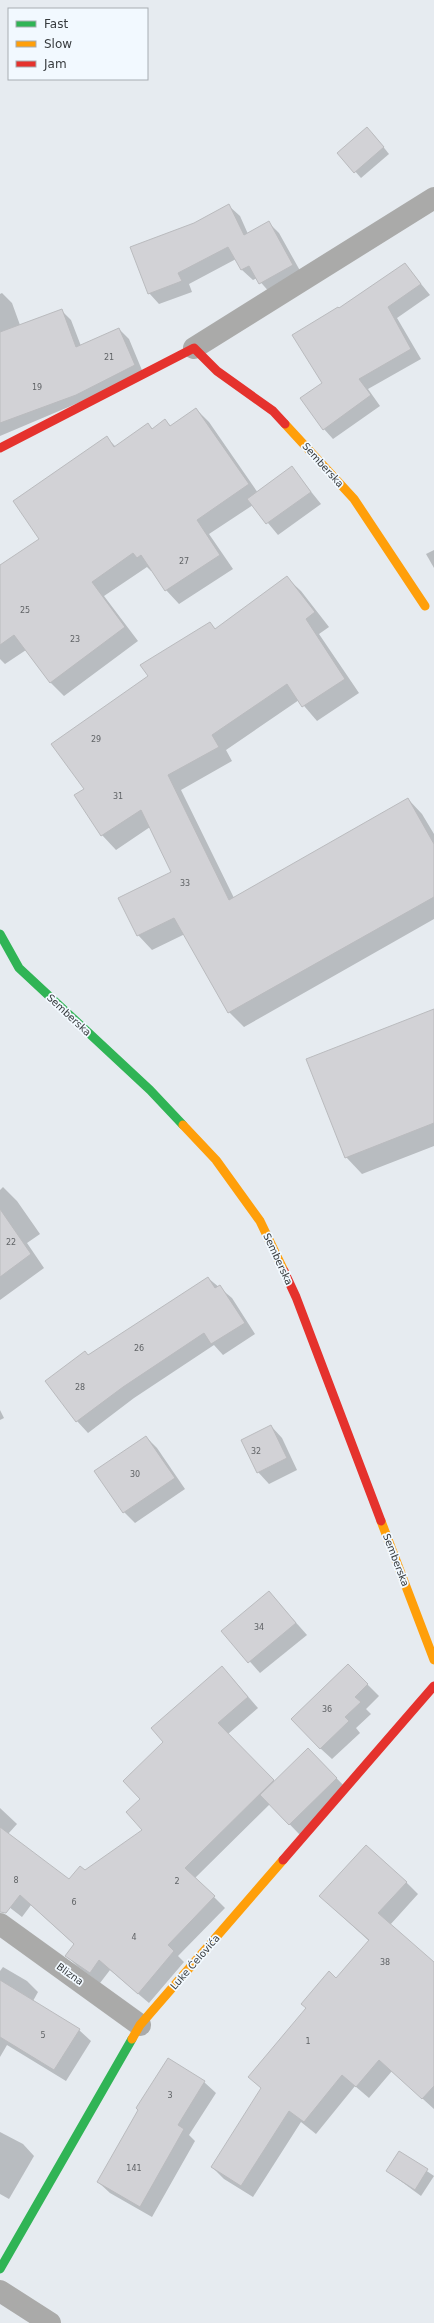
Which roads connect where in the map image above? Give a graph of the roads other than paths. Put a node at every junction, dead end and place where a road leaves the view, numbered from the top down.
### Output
1 (434, 198) edge
2 (194, 348) junction
3 (0, 448) edge
4 (425, 606) dead end
5 (0, 934) edge
6 (434, 1660) edge
7 (434, 1686) edge
8 (0, 1924) edge
9 (140, 2025) junction
10 (0, 2268) edge
11 (0, 2292) edge
12 (50, 2323) edge

1 - 2 street
2 - 3 street
2 - 4 street, Semberska
5 - 6 street, Semberska
7 - 9 street, Luke Ćelovića
8 - 9 street, Blizna
9 - 10 street, Luke Ćelovića
11 - 12 street

